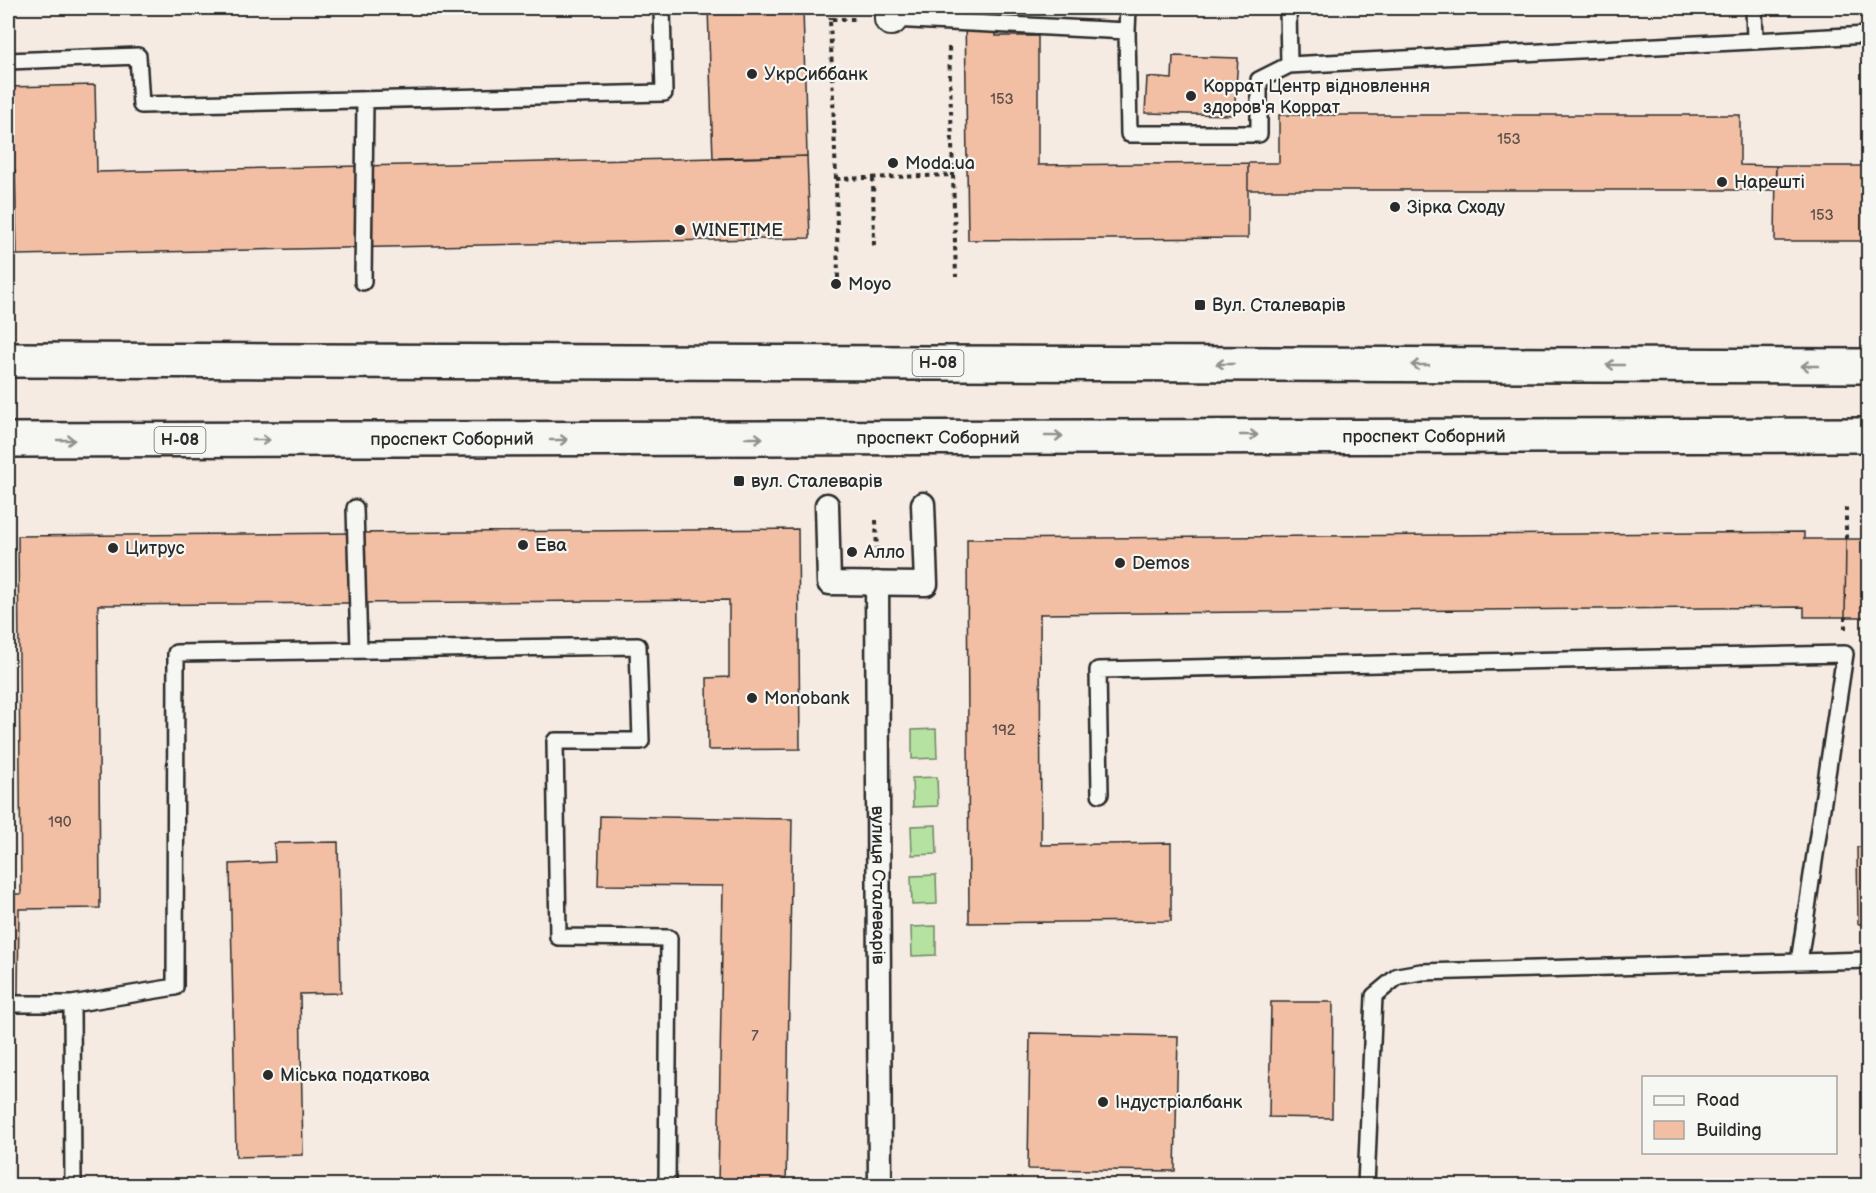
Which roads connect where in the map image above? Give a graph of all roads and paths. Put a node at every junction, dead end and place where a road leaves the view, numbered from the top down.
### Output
1 (663, 8) edge
2 (830, 8) edge
3 (1128, 8) edge
4 (1288, 8) edge
5 (1754, 8) edge
6 (891, 13) edge
7 (830, 19) junction
8 (948, 21) junction
9 (1127, 31) junction
10 (1869, 35) edge
11 (1755, 40) junction
12 (8, 61) edge
13 (1289, 65) junction
14 (365, 100) junction
15 (953, 176) junction
16 (873, 178) junction
17 (836, 179) junction
18 (874, 248) dead end
19 (956, 277) dead end
20 (838, 278) dead end
21 (363, 282) dead end
22 (8, 360) edge
23 (1869, 366) edge
24 (1869, 435) edge
25 (8, 440) edge
26 (923, 504) dead end
27 (827, 505) dead end
28 (1846, 505) dead end
29 (355, 508) dead end
30 (1846, 539) dead end
31 (877, 584) junction
32 (359, 650) junction
33 (1100, 794) dead end
34 (1869, 960) edge
35 (1799, 962) junction
36 (8, 1004) edge
37 (72, 1004) junction
38 (73, 1185) edge
39 (667, 1185) edge
40 (880, 1185) edge
41 (1366, 1185) edge

1 - 14 lane
2 - 7 path
3 - 9 lane
4 - 13 lane
5 - 11 lane
6 - 7 path
6 - 8 lane
7 - 17 path
8 - 9 lane
8 - 15 path
9 - 13 lane
10 - 11 lane
11 - 13 lane
12 - 14 lane
14 - 21 lane
15 - 16 path
15 - 19 path
16 - 17 path
16 - 18 path
17 - 20 path
23 -> 22 main road, Н-08
25 -> 24 main road, проспект Соборний / Н-08
26 - 31 street
27 - 31 street
28 - 30 path
29 - 32 lane
31 - 40 street, вулиця Сталеварів
32 - 37 lane
32 - 39 lane
33 - 35 lane
34 - 35 lane
35 - 41 lane
36 - 37 lane
37 - 38 lane

